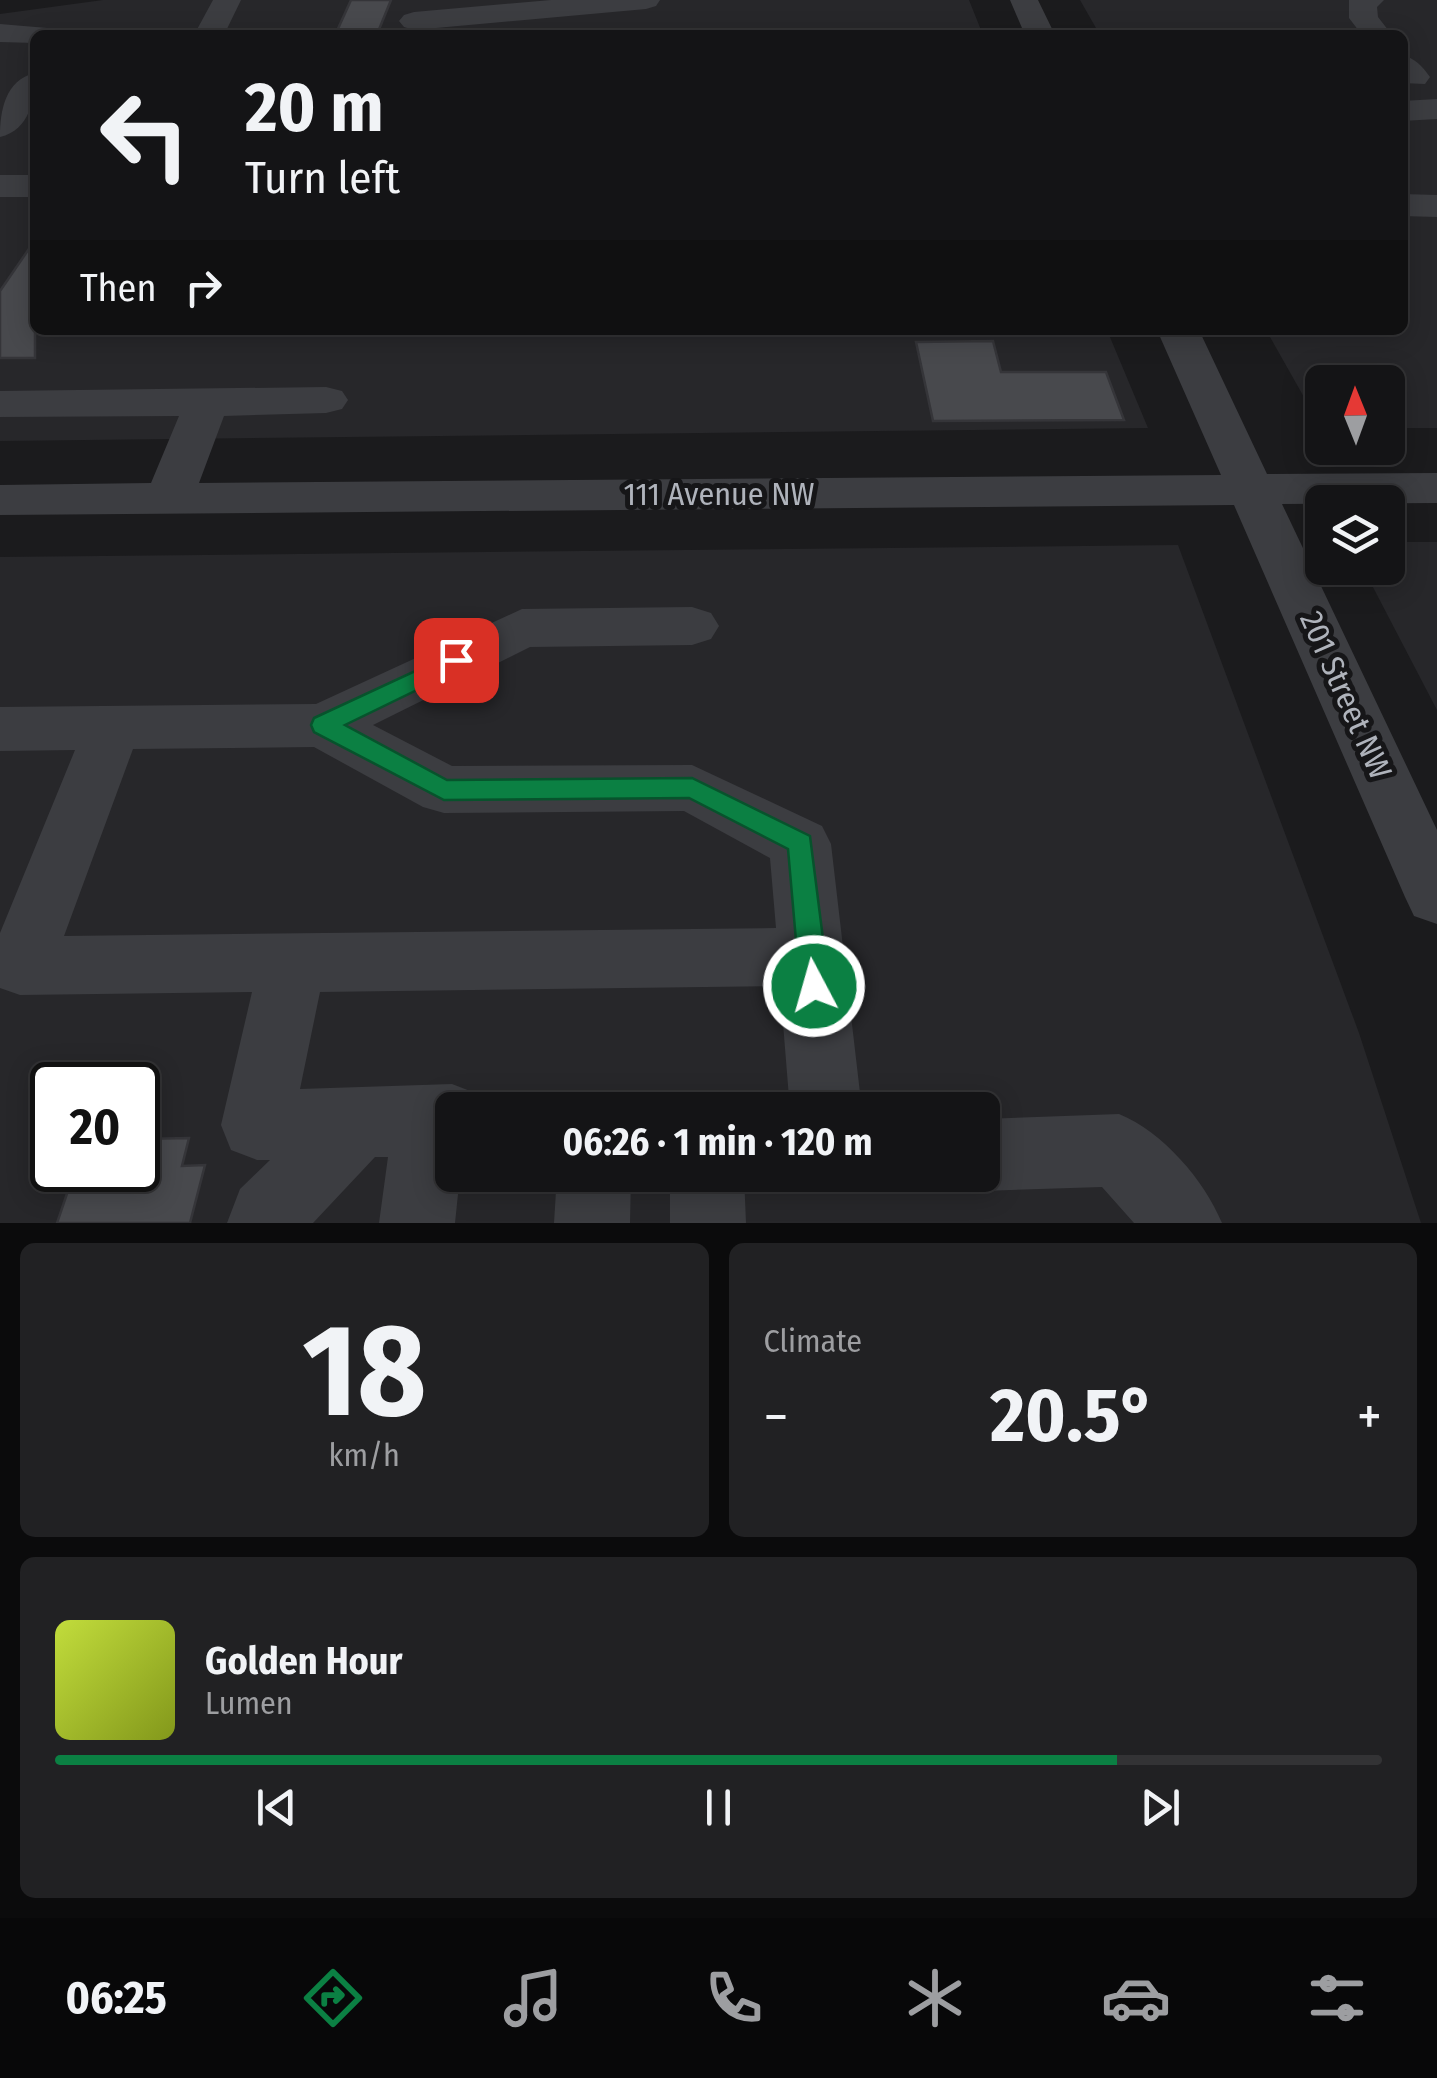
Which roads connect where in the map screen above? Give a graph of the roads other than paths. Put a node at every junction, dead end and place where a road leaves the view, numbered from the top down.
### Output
1 (227, 0) edge
2 (646, 0) edge
3 (1024, 0) edge
4 (1370, 0) edge
5 (555, 4) edge
6 (415, 19) edge
7 (212, 30) edge
8 (1038, 30) edge
9 (1373, 30) edge
10 (0, 33) edge
11 (30, 34) edge
12 (30, 88) edge
13 (1437, 109) edge
14 (1408, 111) edge
15 (0, 127) edge
16 (0, 186) edge
17 (30, 186) edge
18 (1408, 205) edge
19 (1437, 206) edge
20 (1180, 335) edge
21 (326, 400) dead end
22 (207, 403) junction
23 (0, 404) edge
24 (1437, 488) edge
25 (1253, 490) junction
26 (169, 499) junction
27 (0, 500) edge
28 (692, 626) dead end
29 (323, 725) junction
30 (112, 728) junction
31 (0, 729) edge
32 (1437, 898) edge
33 (812, 957) junction
34 (292, 963) junction
35 (824, 1092) edge
36 (435, 1119) edge
37 (358, 1123) junction
38 (435, 1145) edge
39 (1000, 1154) edge
40 (593, 1192) edge
41 (707, 1192) edge
42 (265, 1223) edge
43 (417, 1223) edge
44 (592, 1223) edge
45 (708, 1223) edge
46 (1184, 1223) edge

1 - 7 street
2 - 5 street
3 - 8 street
4 - 9 street
5 - 6 street
10 - 11 street
12 - 15 street
13 - 14 street
16 - 17 street
18 - 19 street
20 - 25 street, 201 Street NW
21 - 22 street
22 - 23 street
22 - 26 street
24 - 25 street, 111 Avenue NW
25 - 26 street, 111 Avenue NW
25 - 32 street, 201 Street NW
26 - 27 street, 111 Avenue NW
28 - 29 street
29 - 30 street
29 - 33 street
30 - 31 street
30 - 34 street
33 - 34 street
33 - 35 street
34 - 37 street
36 - 37 street
37 - 42 street
38 - 43 street
39 - 46 street
40 - 44 street
41 - 45 street

